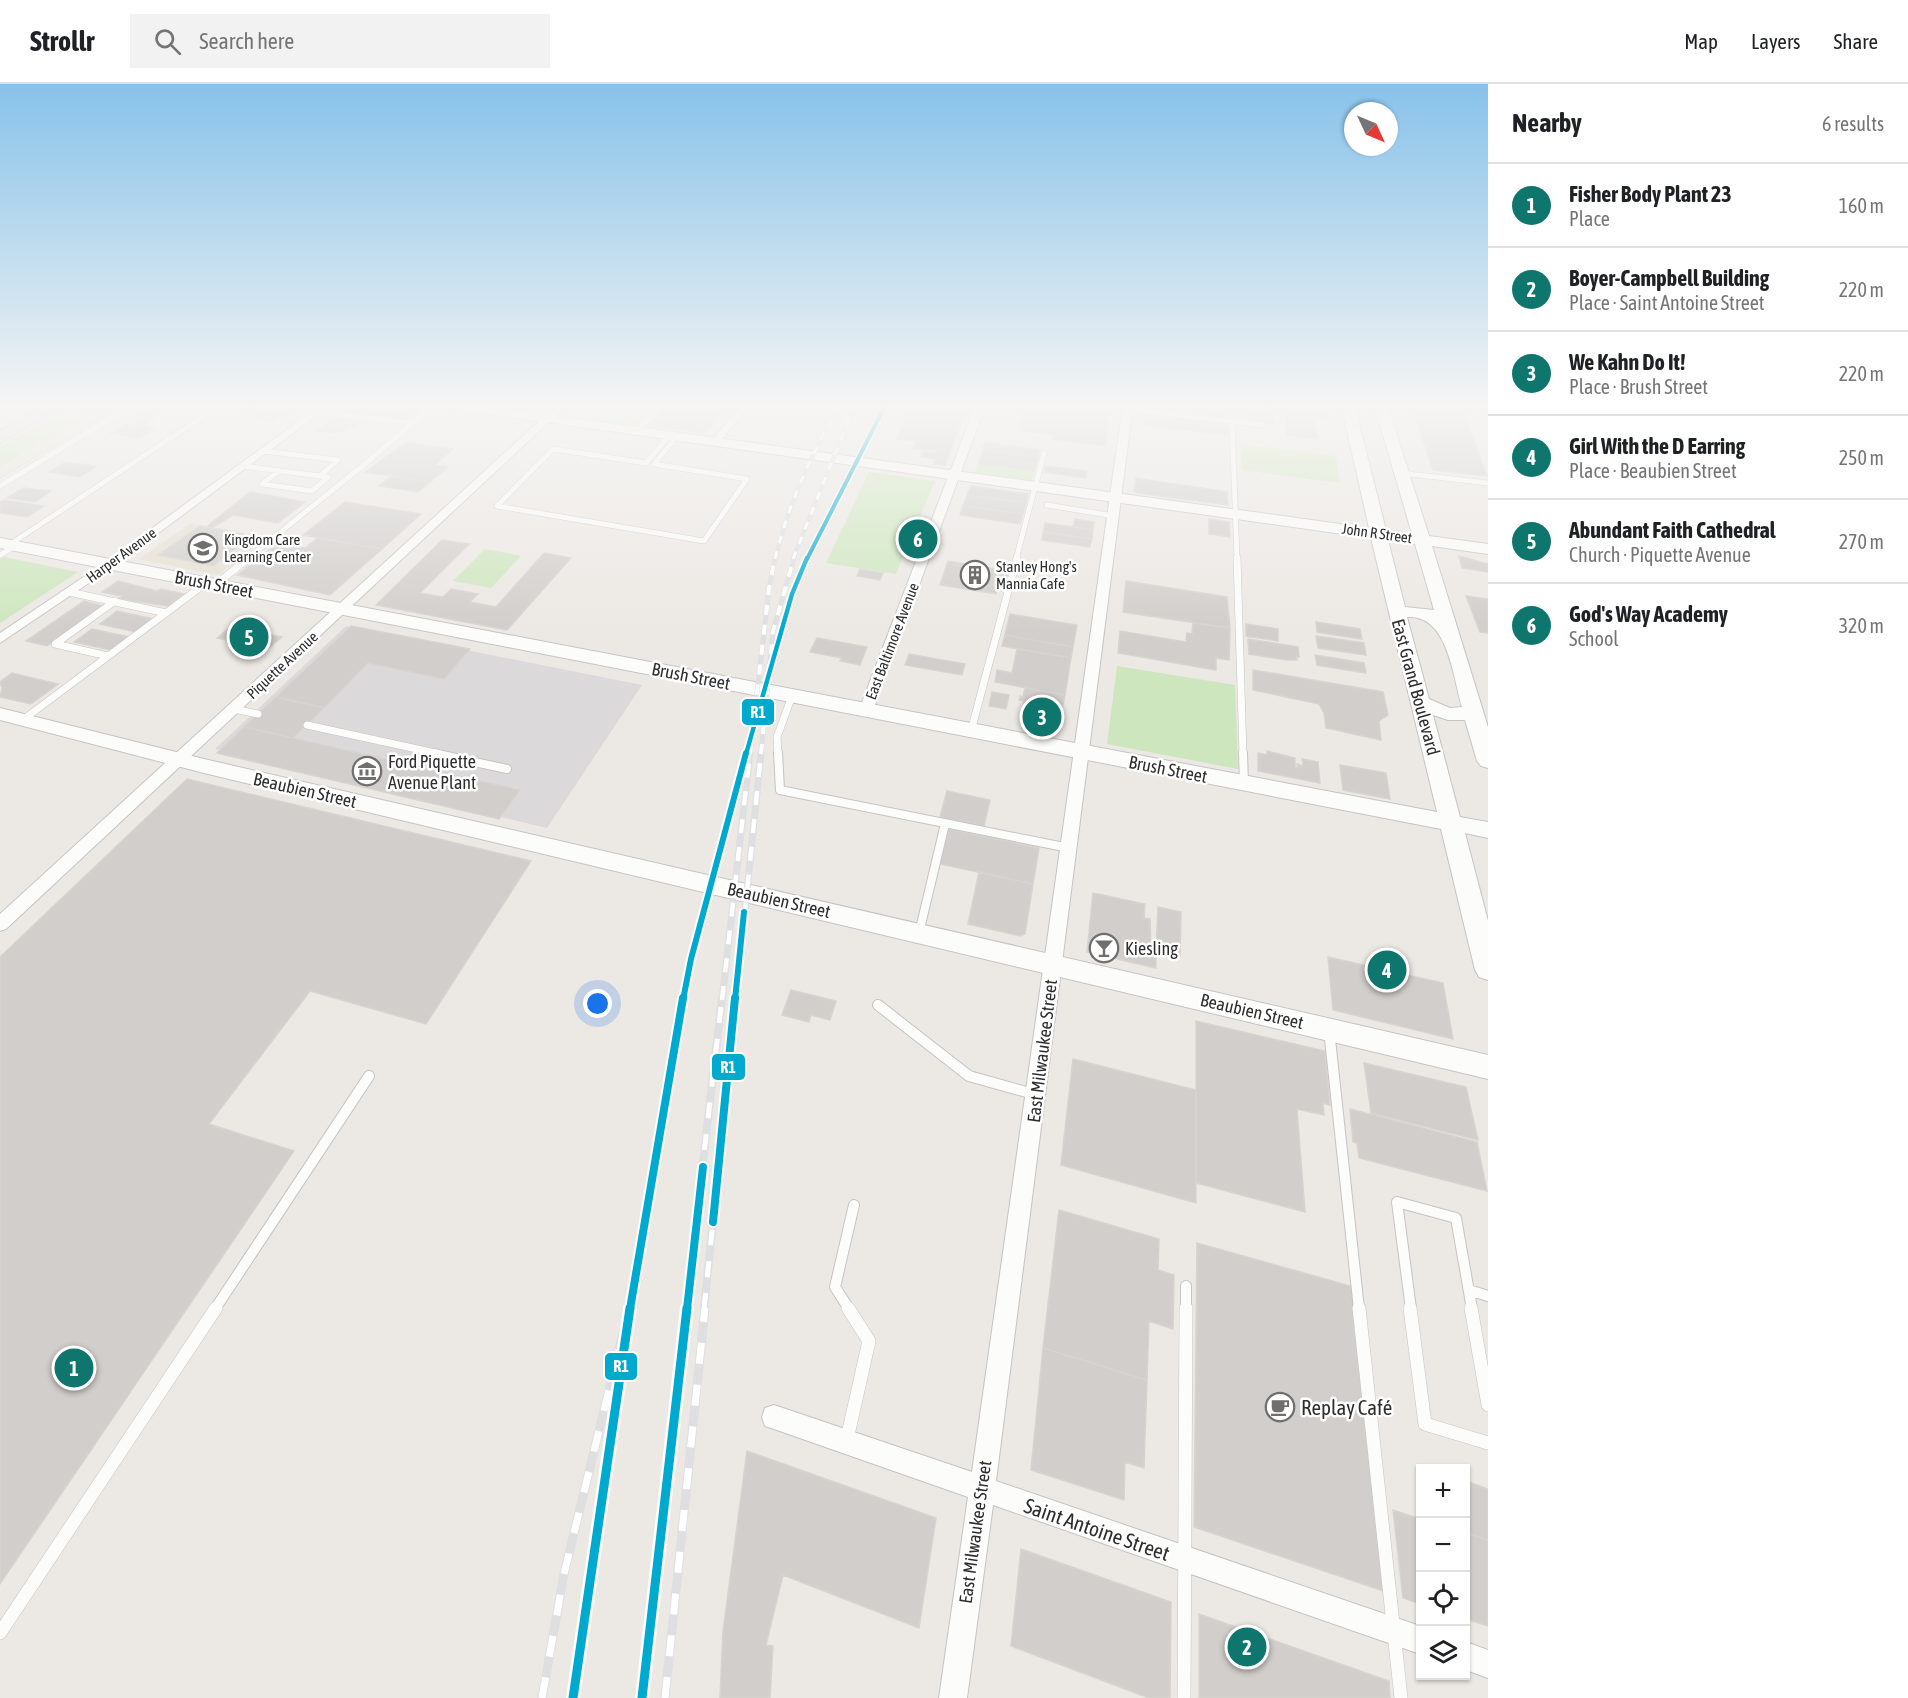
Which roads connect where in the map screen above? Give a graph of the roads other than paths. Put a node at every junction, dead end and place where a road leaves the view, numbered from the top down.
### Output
1 (108, 479) edge
2 (224, 479) edge
3 (268, 479) edge
4 (325, 479) edge
5 (342, 479) edge
6 (481, 479) edge
7 (523, 479) edge
8 (747, 479) edge
9 (952, 479) edge
10 (990, 479) edge
11 (1037, 479) edge
12 (1118, 479) edge
13 (1234, 479) edge
14 (1365, 479) edge
15 (1403, 479) edge
16 (1456, 479) edge
17 (1488, 483) edge
18 (1035, 486) junction
19 (1047, 505) dead end
20 (1115, 506) junction
21 (1372, 511) junction
22 (1235, 514) junction
23 (1419, 531) junction
24 (1377, 533) junction
25 (6, 547) edge
26 (1488, 549) edge
27 (110, 564) junction
28 (211, 584) junction
29 (69, 592) junction
30 (115, 601) junction
31 (342, 609) junction
32 (166, 613) junction
33 (1397, 614) junction
34 (1449, 631) junction
35 (0, 639) edge
36 (108, 656) junction
37 (792, 696) junction
38 (1421, 703) junction
39 (234, 709) junction
40 (866, 710) junction
41 (1474, 713) junction
42 (0, 714) edge
43 (258, 714) dead end
44 (24, 719) junction
45 (307, 725) dead end
46 (971, 731) junction
47 (1082, 752) junction
48 (177, 760) junction
49 (1488, 761) edge
50 (507, 770) dead end
51 (1244, 783) junction
52 (1452, 823) junction
53 (945, 824) junction
54 (1488, 830) edge
55 (1069, 848) junction
56 (0, 924) edge
57 (919, 933) junction
58 (1053, 964) junction
59 (1488, 970) edge
60 (878, 1005) dead end
61 (1329, 1030) junction
62 (1488, 1067) edge
63 (369, 1076) dead end
64 (1037, 1095) junction
65 (854, 1205) dead end
66 (1186, 1286) dead end
67 (1469, 1290) junction
68 (1488, 1296) edge
69 (1488, 1405) edge
70 (774, 1417) dead end
71 (846, 1442) junction
72 (1488, 1443) edge
73 (981, 1489) junction
74 (1185, 1559) junction
75 (1394, 1631) junction
76 (0, 1634) edge
77 (1416, 1639) edge
78 (1470, 1657) edge
79 (1488, 1664) edge
80 (953, 1698) edge
81 (1184, 1698) edge
82 (1401, 1698) edge

1 - 25 lane
2 - 27 street, Harper Avenue
3 - 4 lane
5 - 28 lane
6 - 31 street, Piquette Avenue
7 - 8 lane
9 - 40 street, East Baltimore Avenue
10 - 18 street, John R Street
11 - 18 lane
12 - 20 street, East Milwaukee Street
13 - 22 lane
14 - 21 street, East Grand Boulevard
15 - 23 street
16 - 17 lane
18 - 20 street, John R Street
18 - 46 lane
19 - 20 lane
20 - 22 street, John R Street
20 - 47 street, East Milwaukee Street
21 - 23 street
21 - 24 street, East Grand Boulevard
22 - 24 street, John R Street
22 - 51 lane
23 - 24 street, John R Street
23 - 26 street, John R Street
23 - 34 street
24 - 33 street, East Grand Boulevard
25 - 27 street, Brush Street
27 - 28 street, Brush Street
27 - 29 street, Harper Avenue
28 - 31 street, Brush Street
28 - 32 lane
29 - 30 lane
29 - 35 street, Harper Avenue
30 - 32 lane
30 - 36 lane
31 - 37 street, Brush Street
31 - 39 street, Piquette Avenue
32 - 36 lane
33 - 34 street
33 - 38 street, East Grand Boulevard
34 - 41 street
36 - 44 lane
37 - 40 street, Brush Street
37 - 53 lane
38 - 41 street
38 - 52 street, East Grand Boulevard
39 - 43 lane
39 - 48 street, Piquette Avenue
40 - 46 street, Brush Street
41 - 49 street
42 - 44 street, Beaubien Street
44 - 48 street, Beaubien Street
45 - 50 lane
46 - 47 street, Brush Street
47 - 51 street, Brush Street
47 - 55 street, East Milwaukee Street
48 - 56 street, Piquette Avenue
48 - 57 street, Beaubien Street
51 - 52 street, Brush Street
52 - 54 street, Brush Street
52 - 59 street, East Grand Boulevard
53 - 55 lane
53 - 57 lane
55 - 58 street, East Milwaukee Street
57 - 58 street, Beaubien Street
58 - 61 street, Beaubien Street
58 - 64 street, East Milwaukee Street
60 - 64 lane
61 - 62 street, Beaubien Street
61 - 75 lane
63 - 76 lane
64 - 73 street, East Milwaukee Street
65 - 71 lane
66 - 74 lane
67 - 68 lane
67 - 69 lane
67 - 72 lane
70 - 71 street, Saint Antoine Street
71 - 73 street, Saint Antoine Street
73 - 74 street, Saint Antoine Street
73 - 80 street, East Milwaukee Street
74 - 75 street, Saint Antoine Street
74 - 81 lane
75 - 77 street, Saint Antoine Street
75 - 82 lane
78 - 79 street

